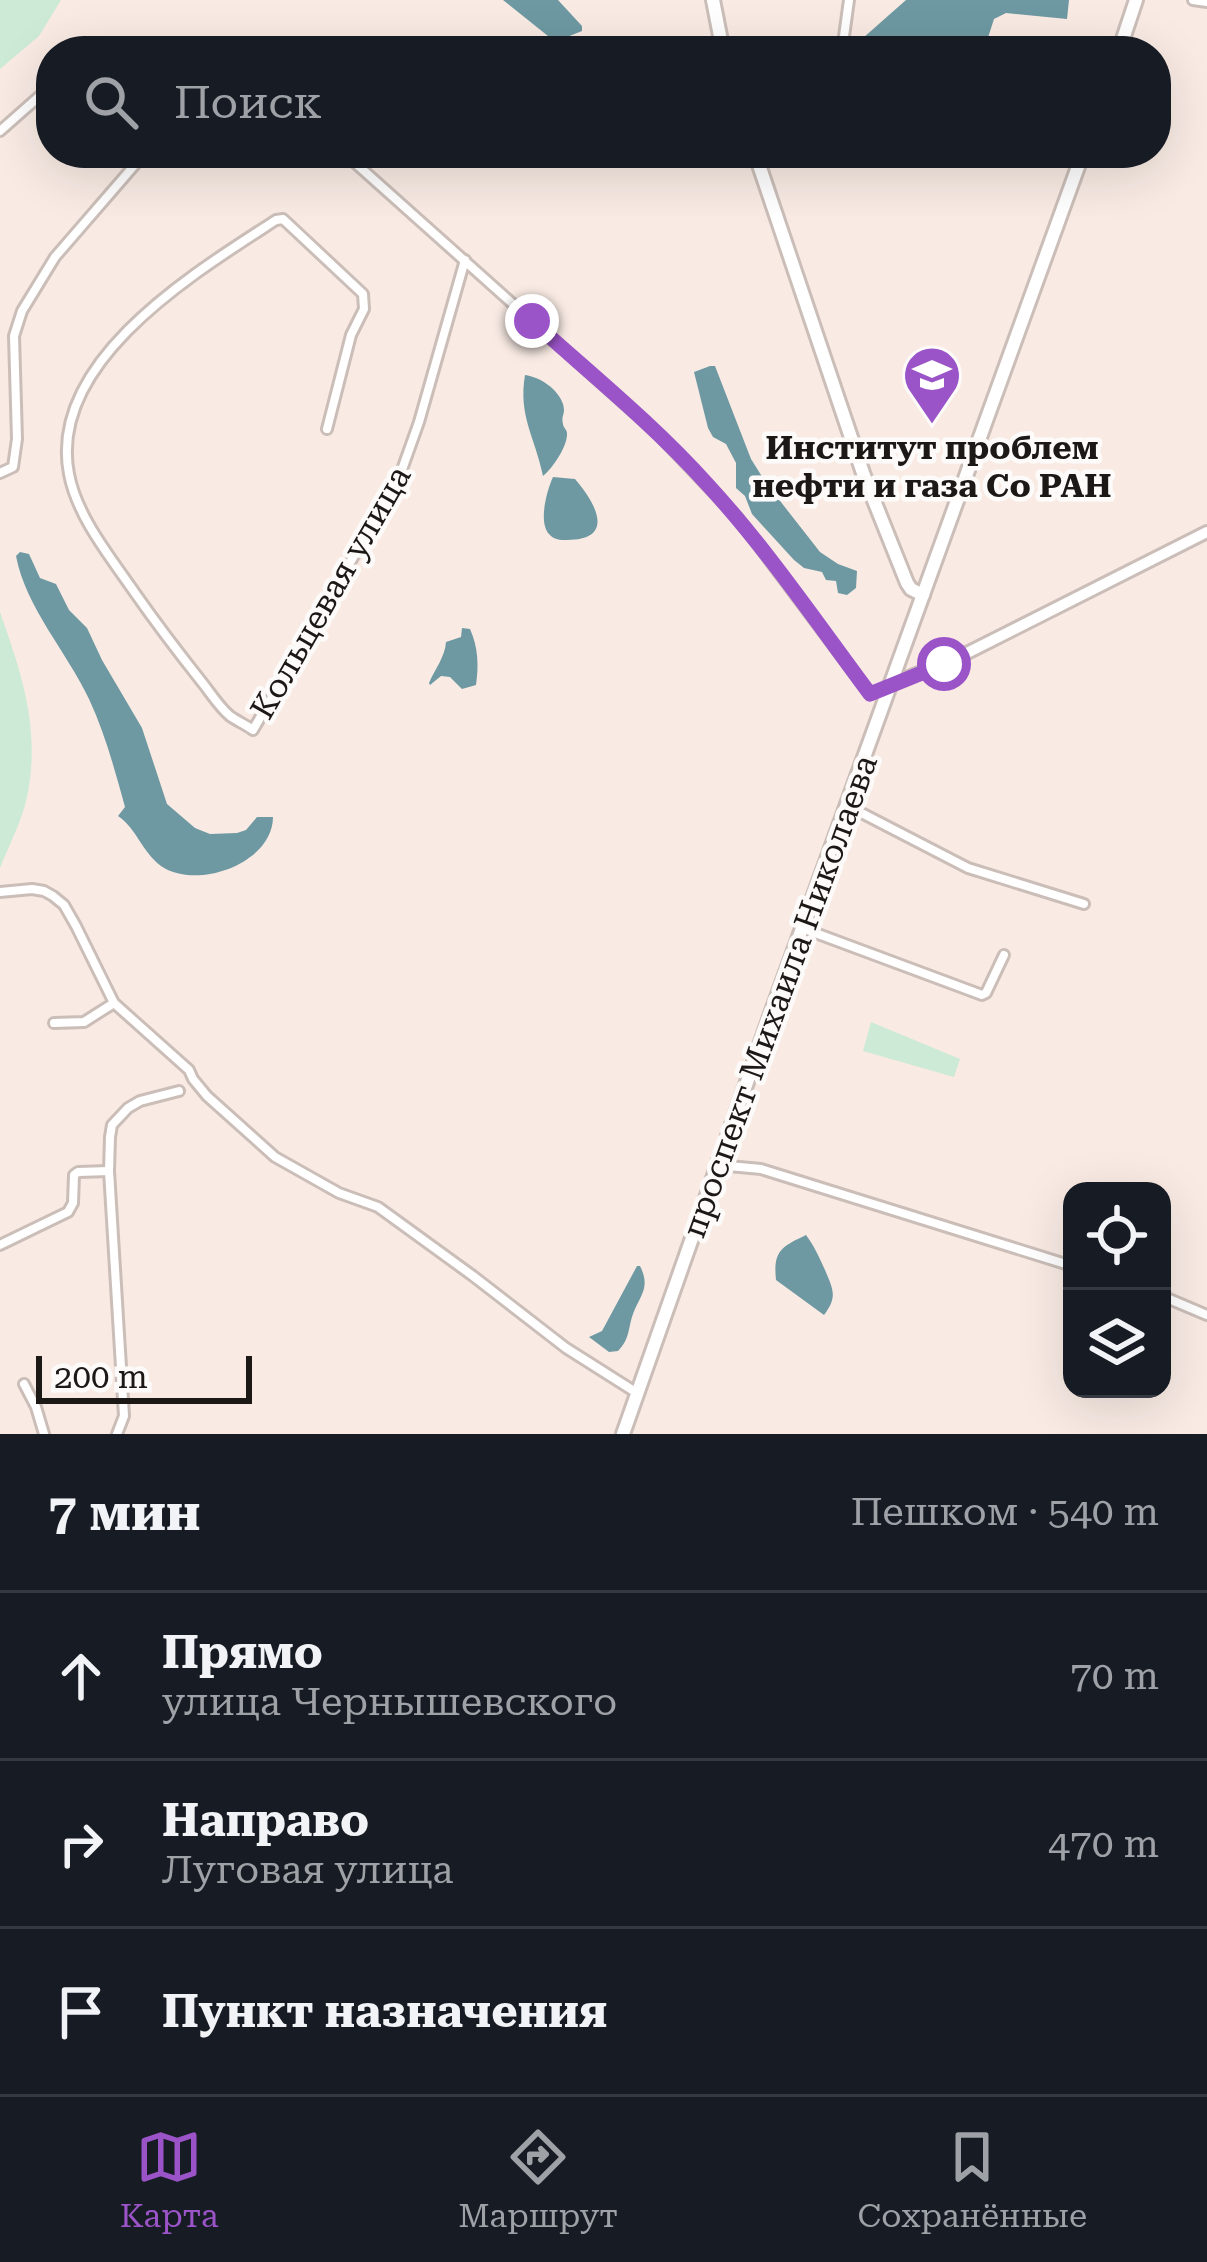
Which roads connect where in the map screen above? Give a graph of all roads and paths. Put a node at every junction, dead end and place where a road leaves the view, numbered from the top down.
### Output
1 (713, 0) edge
2 (849, 0) edge
3 (1136, 0) edge
4 (1193, 0) edge
5 (1207, 2) edge
6 (720, 36) edge
7 (844, 36) edge
8 (1124, 36) edge
9 (36, 99) edge
10 (0, 130) edge
11 (132, 168) edge
12 (361, 168) edge
13 (760, 168) edge
14 (1078, 168) edge
15 (465, 260) junction
16 (327, 428) dead end
17 (0, 473) edge
18 (1207, 532) edge
19 (923, 595) junction
20 (890, 685) junction
21 (846, 806) junction
22 (0, 892) edge
23 (1084, 904) dead end
24 (802, 928) junction
25 (1004, 955) dead end
26 (115, 1003) junction
27 (54, 1023) dead end
28 (179, 1091) dead end
29 (718, 1165) junction
30 (109, 1171) junction
31 (0, 1245) edge
32 (1063, 1263) edge
33 (1171, 1300) edge
34 (1207, 1315) edge
35 (24, 1384) dead end
36 (637, 1393) junction
37 (44, 1434) edge
38 (116, 1434) edge
39 (623, 1434) edge

1 - 6 main road
2 - 7 street
3 - 8 main road
4 - 5 street
9 - 10 street
11 - 17 street
12 - 15 street
13 - 19 main road
14 - 19 main road, проспект Михаила Николаева
15 - 16 street, Кольцевая улица
15 - 20 street
18 - 20 main road
19 - 20 main road, проспект Михаила Николаева
20 - 21 main road, проспект Михаила Николаева
21 - 23 street
21 - 24 main road, проспект Михаила Николаева
22 - 26 street
24 - 25 street
24 - 29 main road, проспект Михаила Николаева
26 - 27 street
26 - 36 street
28 - 30 street
29 - 32 street
29 - 36 main road, проспект Михаила Николаева
30 - 31 street
30 - 38 street
33 - 34 street
35 - 37 street
36 - 39 main road, проспект Михаила Николаева

